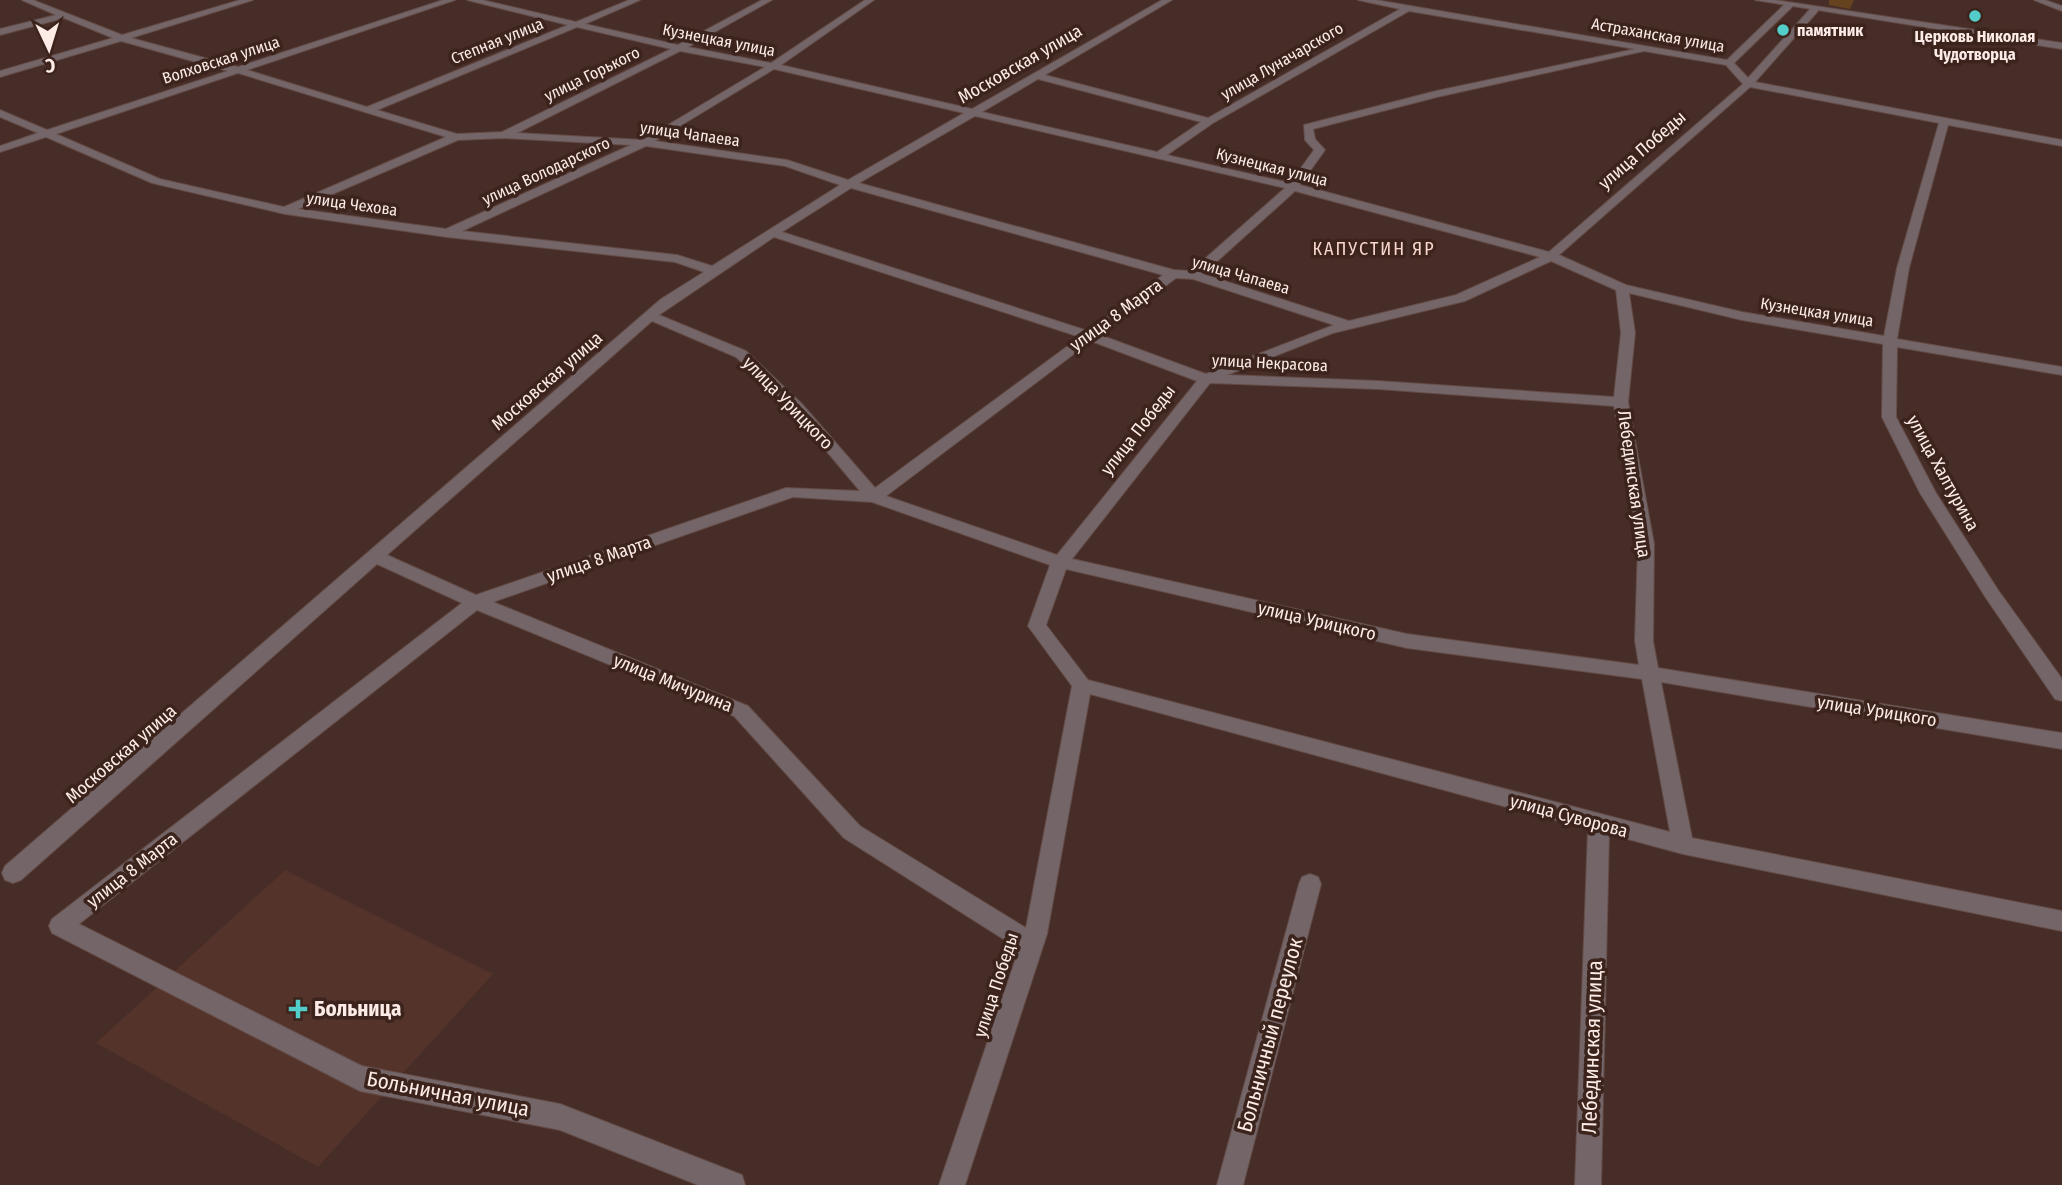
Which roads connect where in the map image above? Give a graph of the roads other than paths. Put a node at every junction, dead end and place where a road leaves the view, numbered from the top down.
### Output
1 (26, 0) edge
2 (249, 0) edge
3 (451, 0) edge
4 (471, 0) edge
5 (636, 0) edge
6 (768, 0) edge
7 (870, 0) edge
8 (1168, 0) edge
9 (1363, 0) edge
10 (1759, 0) edge
11 (2038, 0) edge
12 (1789, 5) junction
13 (1408, 8) junction
14 (1815, 9) junction
15 (2062, 9) edge
16 (63, 16) junction
17 (580, 25) junction
18 (0, 32) edge
19 (121, 38) junction
20 (2062, 46) edge
21 (679, 48) junction
22 (1650, 49) junction
23 (1729, 63) junction
24 (773, 66) junction
25 (240, 71) junction
26 (0, 74) edge
27 (1038, 76) junction
28 (1748, 84) junction
29 (368, 110) junction
30 (0, 113) edge
31 (973, 113) junction
32 (1209, 121) junction
33 (1944, 122) junction
34 (51, 134) junction
35 (503, 135) junction
36 (456, 137) junction
37 (645, 143) junction
38 (2062, 143) edge
39 (0, 149) edge
40 (1158, 156) junction
41 (849, 184) junction
42 (1293, 187) junction
43 (285, 211) junction
44 (447, 233) junction
45 (772, 233) junction
46 (1551, 256) junction
47 (714, 271) junction
48 (1173, 274) junction
49 (1195, 275) junction
50 (1622, 288) junction
51 (651, 316) junction
52 (1349, 325) junction
53 (1087, 335) junction
54 (1890, 340) junction
55 (2062, 371) edge
56 (1206, 379) junction
57 (1621, 402) junction
58 (874, 496) junction
59 (376, 557) junction
60 (1060, 562) junction
61 (475, 602) junction
62 (1649, 673) junction
63 (1082, 685) junction
64 (2062, 694) edge
65 (2062, 741) edge
66 (1599, 825) junction
67 (1683, 845) junction
68 (13, 873) dead end
69 (1310, 884) dead end
70 (2062, 920) edge
71 (60, 926) joint
72 (1032, 944) junction
73 (732, 1185) edge
74 (952, 1185) edge
75 (1230, 1185) edge
76 (1587, 1185) edge

1 - 16 street, улица Чапаева
2 - 19 street
3 - 25 street, Волховская улица
4 - 17 street, Кузнецкая улица
5 - 17 street, Степная улица
6 - 21 street, улица Горького
7 - 24 street, улица Володарского
8 - 27 street, Московская улица
9 - 13 street, Астраханская улица
10 - 12 street
11 - 15 street
12 - 14 street
12 - 23 street
13 - 22 street, Астраханская улица
13 - 32 street, улица Луначарского
14 - 20 street
14 - 28 street, улица Победы
16 - 18 street
16 - 19 street, улица Чапаева
17 - 21 street, Кузнецкая улица
17 - 29 street, Степная улица
19 - 25 street, улица Чапаева
19 - 26 street
21 - 24 street, Кузнецкая улица
21 - 35 street, улица Горького
22 - 23 street, Астраханская улица
22 - 42 street
23 - 28 street, Астраханская улица
24 - 31 street, Кузнецкая улица
24 - 37 street, улица Володарского
25 - 29 street, улица Чапаева
25 - 34 street, Волховская улица
27 - 31 street, Московская улица
27 - 32 street, улица Луначарского
28 - 33 street
28 - 46 street, улица Победы
29 - 36 street, улица Чапаева
30 - 34 street, улица Чехова
31 - 40 street, Кузнецкая улица
31 - 41 street, Московская улица
32 - 40 street, улица Луначарского
33 - 38 street
33 - 54 street, улица Халтурина
34 - 39 street, Волховская улица
34 - 43 street, улица Чехова
35 - 36 street, улица Чапаева
35 - 37 street, улица Чапаева
36 - 43 street
37 - 41 street, улица Чапаева
37 - 44 street, улица Володарского
40 - 42 street, Кузнецкая улица
41 - 45 street, Московская улица
41 - 48 street, улица Чапаева
42 - 46 street, Кузнецкая улица
42 - 49 street
43 - 44 street, улица Чехова
44 - 47 street, улица Чехова
45 - 47 street, Московская улица
45 - 53 street, улица Некрасова
46 - 50 street, Кузнецкая улица
46 - 52 street, улица Победы
47 - 51 street, Московская улица
48 - 49 street, улица Чапаева
48 - 53 street, улица 8 Марта
49 - 52 street, улица Чапаева
50 - 54 street, Кузнецкая улица
50 - 57 street, Лебединская улица
51 - 58 street, улица Урицкого
51 - 59 street, Московская улица
52 - 56 street, улица Победы
53 - 56 street, улица Некрасова
53 - 58 street, улица 8 Марта
54 - 55 street, Кузнецкая улица
54 - 64 street, улица Халтурина
56 - 57 street, улица Некрасова
56 - 60 street, улица Победы
57 - 62 street, Лебединская улица
58 - 60 street, улица Урицкого
58 - 61 street, улица 8 Марта
59 - 61 street, улица Мичурина
59 - 68 street, Московская улица
60 - 62 street, улица Урицкого
60 - 63 street, улица Победы
61 - 71 street, улица 8 Марта
61 - 72 street, улица Мичурина
62 - 65 street, улица Урицкого
62 - 67 street, Лебединская улица
63 - 66 street, улица Суворова
63 - 72 street, улица Победы
66 - 67 street, улица Суворова
66 - 76 street, Лебединская улица
67 - 70 street, улица Суворова
69 - 75 street, Больничный переулок
71 - 73 street, Больничная улица
72 - 74 street, улица Победы

